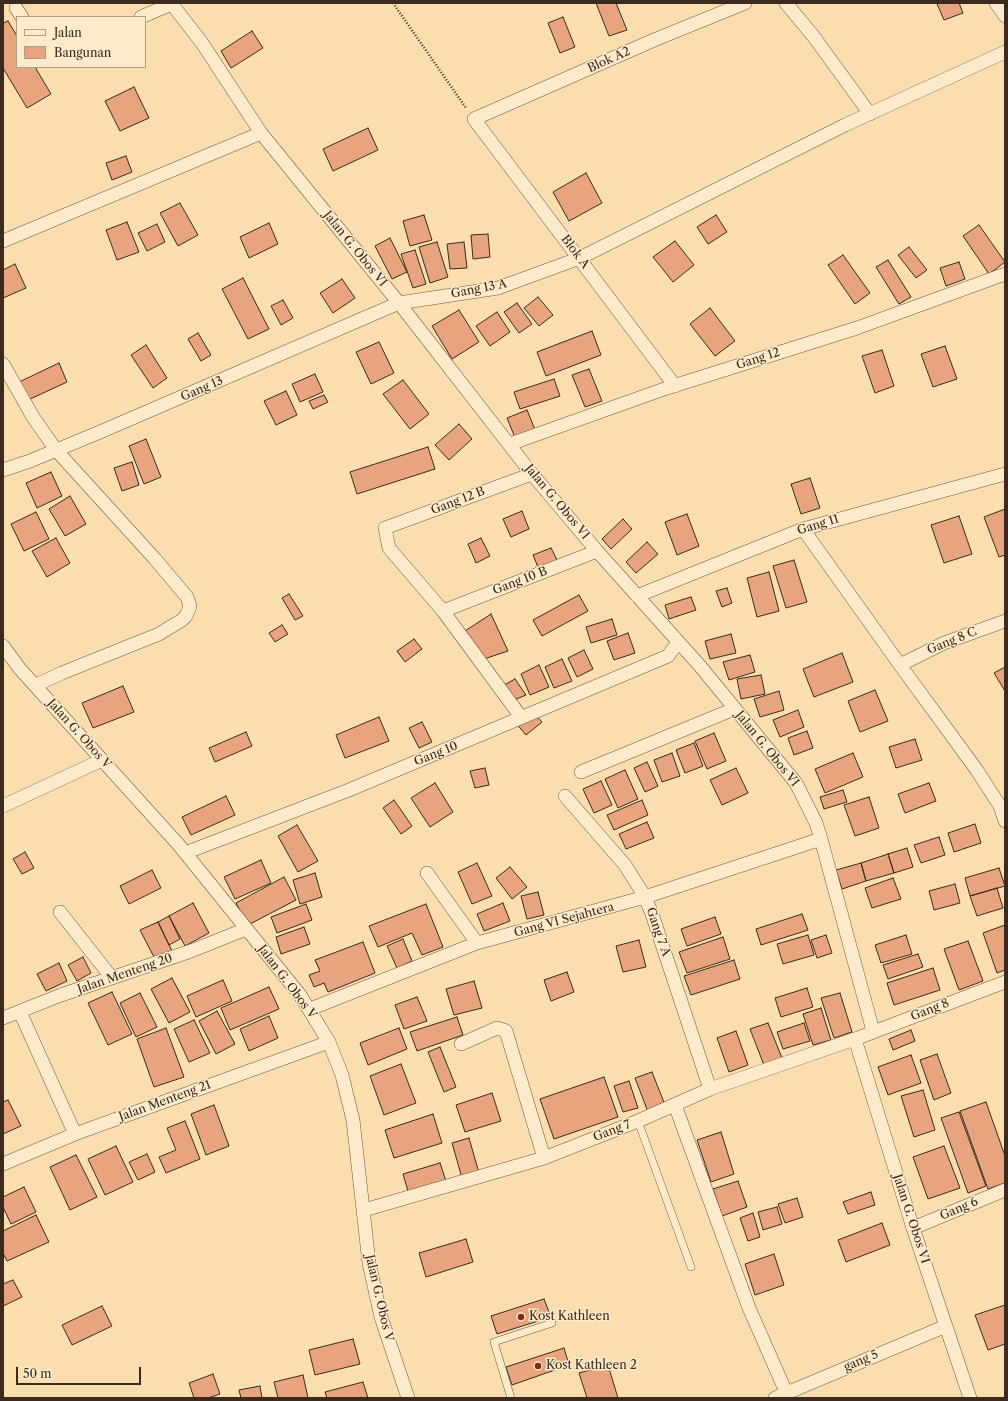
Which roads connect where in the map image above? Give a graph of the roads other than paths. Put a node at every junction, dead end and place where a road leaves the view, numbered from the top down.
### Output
1 (173, 3) edge
2 (746, 3) edge
3 (786, 3) edge
4 (996, 3) edge
5 (143, 16) edge
6 (1005, 16) edge
7 (1005, 52) edge
8 (870, 114) junction
9 (474, 119) joint
10 (261, 133) junction
11 (3, 241) edge
12 (580, 258) junction
13 (1005, 274) edge
14 (399, 303) junction
15 (3, 364) edge
16 (675, 386) junction
17 (510, 444) junction
18 (56, 450) junction
19 (3, 470) edge
20 (532, 474) junction
21 (1005, 474) edge
22 (803, 529) junction
23 (597, 551) junction
24 (637, 596) junction
25 (443, 611) junction
26 (1005, 621) edge
27 (678, 642) junction
28 (3, 646) edge
29 (900, 665) junction
30 (36, 685) junction
31 (734, 708) junction
32 (521, 716) junction
33 (102, 760) junction
34 (581, 772) dead end
35 (564, 796) dead end
36 (1003, 805) edge
37 (3, 806) edge
38 (1005, 820) edge
39 (821, 839) junction
40 (185, 853) junction
41 (427, 873) dead end
42 (645, 898) junction
43 (60, 912) dead end
44 (246, 929) junction
45 (478, 944) junction
46 (112, 978) junction
47 (1005, 982) edge
48 (310, 1009) junction
49 (20, 1012) junction
50 (3, 1018) edge
51 (873, 1031) junction
52 (855, 1039) junction
53 (329, 1042) junction
54 (461, 1044) dead end
55 (710, 1089) junction
56 (675, 1105) junction
57 (638, 1121) junction
58 (75, 1134) junction
59 (544, 1158) junction
60 (3, 1164) edge
61 (1005, 1190) edge
62 (364, 1210) junction
63 (913, 1228) junction
64 (691, 1267) dead end
65 (552, 1323) dead end
66 (946, 1326) junction
67 (781, 1395) edge
68 (408, 1398) edge
69 (511, 1398) edge
70 (970, 1398) edge

1 - 5 street
1 - 10 street, Jalan G. Obos VI
2 - 9 street, Blok A2
3 - 8 street
4 - 6 street
7 - 8 street, Gang 13 A
8 - 12 street, Gang 13 A
9 - 12 street, Blok A
10 - 11 street
10 - 14 street, Jalan G. Obos VI
12 - 14 street, Gang 13 A
12 - 16 street, Blok A
13 - 16 street, Gang 12
14 - 17 street, Jalan G. Obos VI
14 - 18 street, Gang 13
15 - 18 street
16 - 17 street, Gang 12
17 - 20 street, Jalan G. Obos VI
18 - 19 street, Gang 13
18 - 30 street
20 - 23 street, Jalan G. Obos VI
20 - 25 street, Gang 12 B
21 - 22 street, Gang 11
22 - 24 street, Gang 11
22 - 29 street
23 - 24 street, Jalan G. Obos VI
23 - 25 street, Gang 10 B
24 - 27 street, Jalan G. Obos VI
25 - 32 street
26 - 29 street, Gang 8 C
27 - 31 street, Jalan G. Obos VI
27 - 32 street, Gang 10
28 - 30 street, Jalan G. Obos V
29 - 36 street
30 - 33 street, Jalan G. Obos V
31 - 34 street
31 - 39 street, Jalan G. Obos VI
32 - 40 street, Gang 10
33 - 37 street
33 - 40 street, Jalan G. Obos V
35 - 42 street, Gang 7 A
36 - 38 street
39 - 42 street, Gang VI Sejahtera
39 - 51 street, Jalan G. Obos VI
40 - 44 street, Jalan G. Obos V
41 - 45 street
42 - 45 street, Gang VI Sejahtera
42 - 55 street, Gang 7 A
43 - 46 street
44 - 46 street, Jalan Menteng 20
44 - 48 street, Jalan G. Obos V
45 - 48 street, Gang VI Sejahtera
46 - 49 street, Jalan Menteng 20
47 - 51 street, Gang 8
48 - 53 street, Jalan G. Obos V
49 - 50 street, Jalan Menteng 20
49 - 58 street
51 - 52 street, Gang 8
52 - 55 street, Gang 7
52 - 63 street, Jalan G. Obos VI
53 - 58 street, Jalan Menteng 21
53 - 62 street, Jalan G. Obos V
54 - 59 street
55 - 56 street, Gang 7
56 - 57 street, Gang 7
56 - 67 street
57 - 59 street, Gang 7
57 - 64 lane
58 - 60 street, Jalan Menteng 21
59 - 62 street, Gang 7
61 - 63 street, Gang 6
62 - 68 street, Jalan G. Obos V
63 - 66 street, Jalan G. Obos VI
65 - 69 lane
66 - 67 street, gang 5
66 - 70 street, Jalan G. Obos VI

